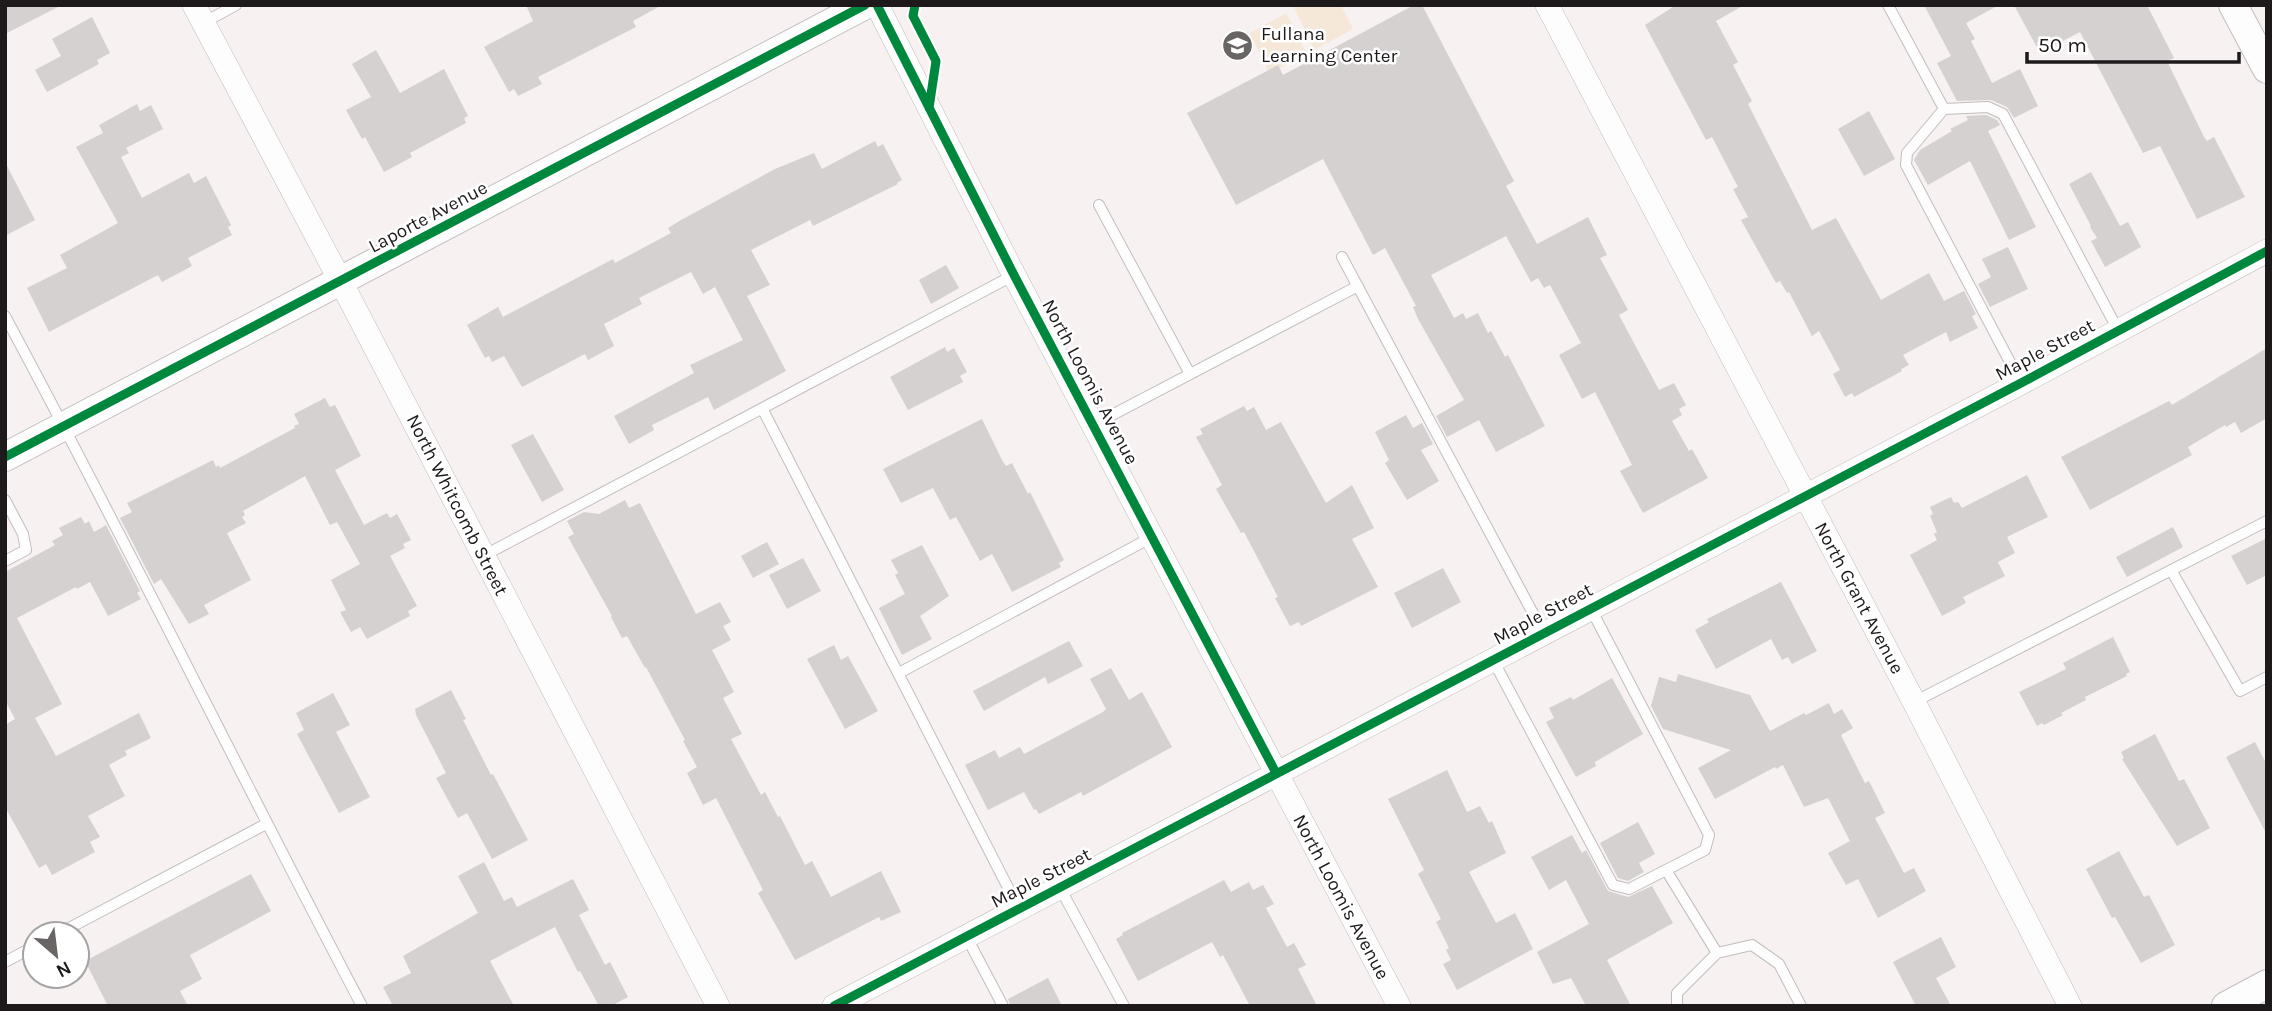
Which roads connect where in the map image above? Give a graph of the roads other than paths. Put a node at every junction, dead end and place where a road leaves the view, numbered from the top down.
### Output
1 (236, 5) edge
2 (865, 5) edge
3 (877, 5) edge
4 (1547, 5) edge
5 (1888, 5) edge
6 (2233, 5) edge
7 (198, 14) edge
8 (2267, 69) edge
9 (1944, 109) junction
10 (1099, 205) dead end
11 (2267, 251) edge
12 (1342, 257) dead end
13 (1014, 275) junction
14 (341, 282) junction
15 (1358, 286) junction
16 (5, 316) edge
17 (2118, 330) junction
18 (1189, 374) junction
19 (2021, 383) junction
20 (763, 410) junction
21 (1093, 425) junction
22 (64, 426) junction
23 (5, 457) edge
24 (1804, 496) junction
25 (5, 500) edge
26 (2267, 521) edge
27 (1153, 537) junction
28 (483, 556) junction
29 (5, 561) edge
30 (2171, 570) junction
31 (1591, 609) junction
32 (1543, 632) junction
33 (1493, 660) junction
34 (899, 673) junction
35 (2267, 677) edge
36 (1914, 702) junction
37 (1276, 773) junction
38 (266, 824) junction
39 (1666, 870) junction
40 (1060, 888) junction
41 (1019, 909) junction
42 (84, 920) edge
43 (966, 936) junction
44 (21, 953) edge
45 (1717, 953) junction
46 (5, 962) edge
47 (2267, 984) edge
48 (362, 1006) edge
49 (718, 1006) edge
50 (834, 1006) edge
51 (1003, 1006) edge
52 (1124, 1006) edge
53 (1399, 1006) edge
54 (1676, 1006) edge
55 (1801, 1006) edge
56 (2070, 1006) edge
57 (2226, 1006) edge

1 - 7 lane
2 - 14 street, Laporte Avenue
3 - 13 street, North Loomis Avenue
4 - 24 street, North Grant Avenue
5 - 9 lane
6 - 8 street
7 - 14 street, North Whitcomb Street
9 - 17 lane
9 - 19 lane
10 - 18 lane
11 - 17 street, Maple Street
12 - 15 lane
13 - 20 lane
13 - 21 street, North Loomis Avenue
14 - 22 street, Laporte Avenue
14 - 28 street, North Whitcomb Street
15 - 18 lane
15 - 32 lane
16 - 22 lane
17 - 19 street, Maple Street
18 - 21 lane
19 - 24 street, Maple Street
20 - 28 lane
20 - 34 lane
21 - 27 street, North Loomis Avenue
22 - 23 street, Laporte Avenue
22 - 38 lane
24 - 31 street, Maple Street
24 - 36 street, North Grant Avenue
25 - 29 lane
26 - 30 lane
27 - 34 lane
27 - 37 street, North Loomis Avenue
28 - 49 street, North Whitcomb Street
30 - 35 lane
30 - 36 lane
31 - 32 street, Maple Street
31 - 39 lane
32 - 33 street, Maple Street
33 - 37 street, Maple Street
33 - 39 lane
34 - 41 lane
36 - 56 street, North Grant Avenue
37 - 40 street, Maple Street
37 - 53 street, North Loomis Avenue
38 - 42 lane
38 - 48 lane
39 - 45 lane
40 - 41 street, Maple Street
40 - 52 lane
41 - 43 street, Maple Street
43 - 50 street, Maple Street
43 - 51 lane
44 - 46 lane
45 - 54 lane
45 - 55 lane
47 - 57 street

